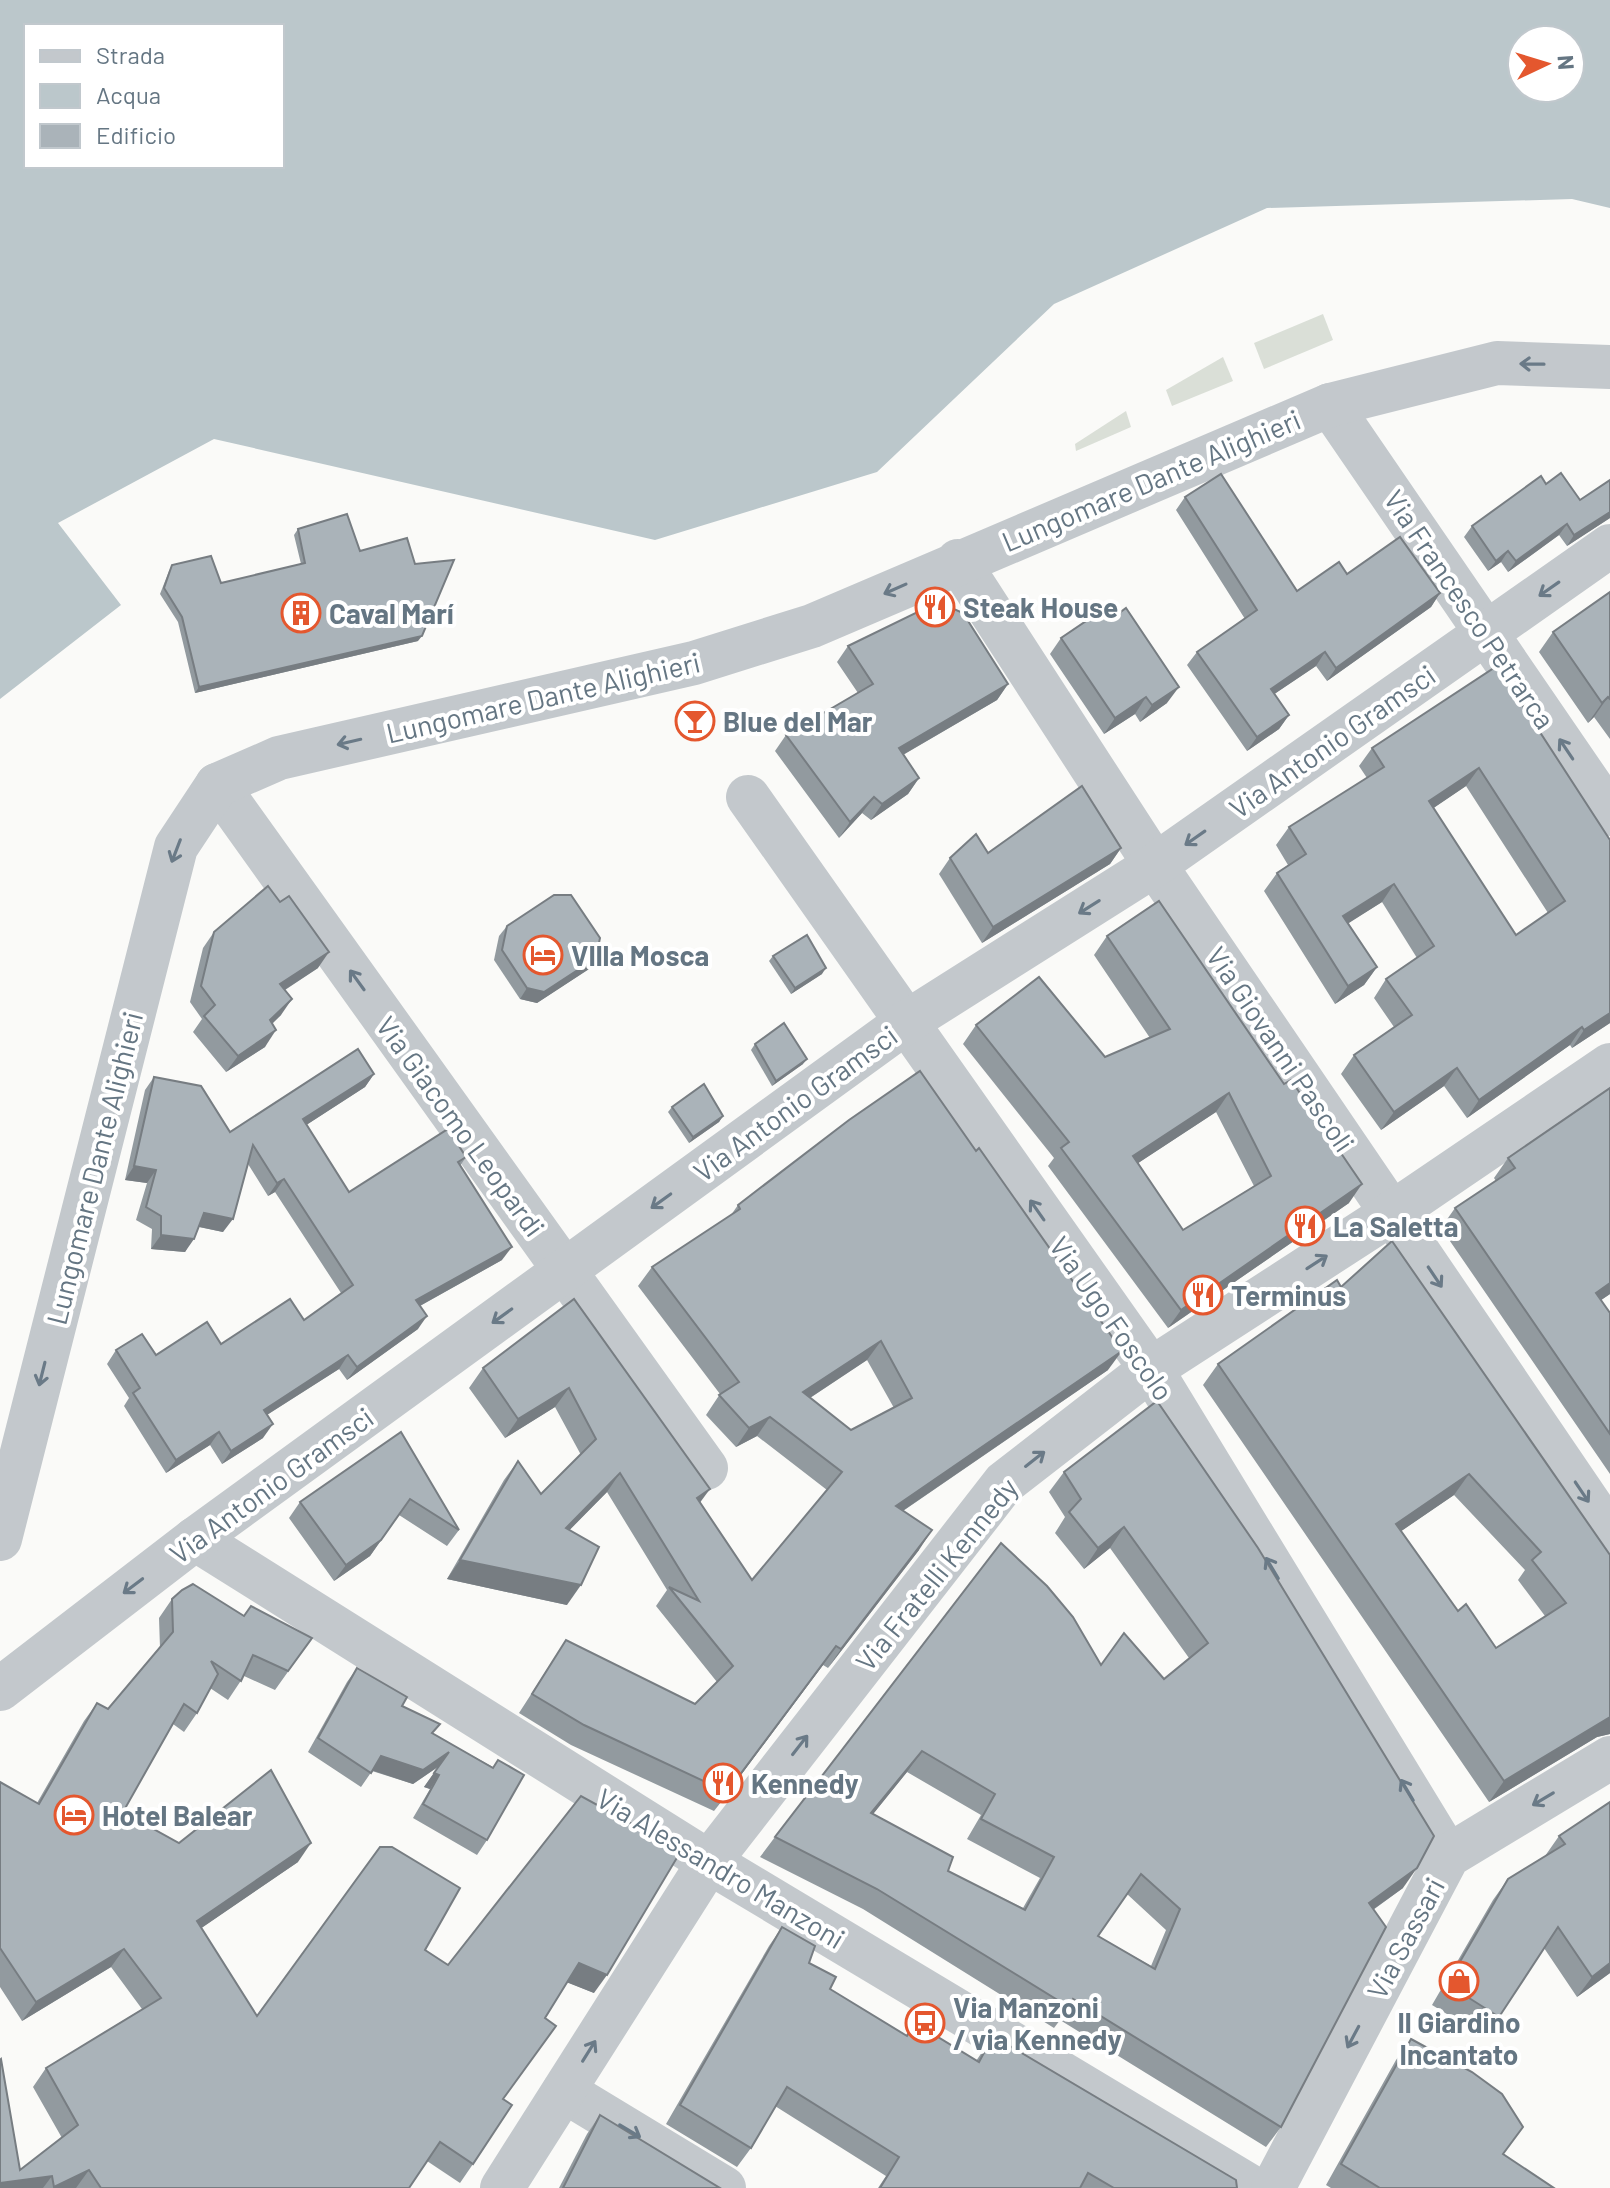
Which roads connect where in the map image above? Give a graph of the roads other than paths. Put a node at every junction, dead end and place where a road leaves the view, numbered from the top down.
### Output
1 (1610, 367) edge
2 (1330, 405) junction
3 (1610, 546) edge
4 (958, 561) junction
5 (1488, 632) junction
6 (217, 785) junction
7 (748, 797) dead end
8 (1610, 814) edge
9 (1155, 865) junction
10 (905, 1023) junction
11 (1610, 1065) edge
12 (1392, 1213) junction
13 (565, 1271) junction
14 (1151, 1369) junction
15 (706, 1468) dead end
16 (1610, 1534) edge
17 (0, 1539) edge
18 (195, 1539) junction
19 (0, 1689) edge
20 (1610, 1758) edge
21 (1448, 1856) junction
22 (709, 1862) junction
23 (564, 2091) junction
24 (502, 2188) edge
25 (724, 2188) edge
26 (1253, 2188) edge
27 (1273, 2188) edge

1 -> 2 street, Lungomare Dante Alighieri
2 - 4 street, Lungomare Dante Alighieri
2 - 5 street, Via Francesco Petrarca
3 -> 5 street, Via Antonio Gramsci
4 -> 6 street, Lungomare Dante Alighieri
4 - 9 street, Via Giovanni Pascoli
8 -> 5 street, Via Francesco Petrarca
5 -> 9 street, Via Antonio Gramsci
13 -> 6 street, Via Giacomo Leopardi
6 -> 17 street, Lungomare Dante Alighieri
7 - 10 street, Via Ugo Foscolo
9 -> 10 street, Via Antonio Gramsci
9 - 12 street, Via Giovanni Pascoli
10 -> 13 street, Via Antonio Gramsci
14 -> 10 street, Via Ugo Foscolo
11 - 12 street, Via Fratelli Kennedy
14 -> 12 street, Via Fratelli Kennedy
12 -> 16 street, Via Giovanni Pascoli
13 - 15 street, Via Giacomo Leopardi
13 -> 18 street, Via Antonio Gramsci
21 -> 14 street, Via Ugo Foscolo
22 -> 14 street, Via Fratelli Kennedy
18 -> 19 street, Via Antonio Gramsci
18 - 22 street, Via Alessandro Manzoni
20 -> 21 street, Via Sassari
21 -> 27 street, Via Sassari
23 -> 22 street, Via Fratelli Kennedy
22 - 26 street, Via Alessandro Manzoni
23 - 24 street, Via Fratelli Kennedy
23 -> 25 street

